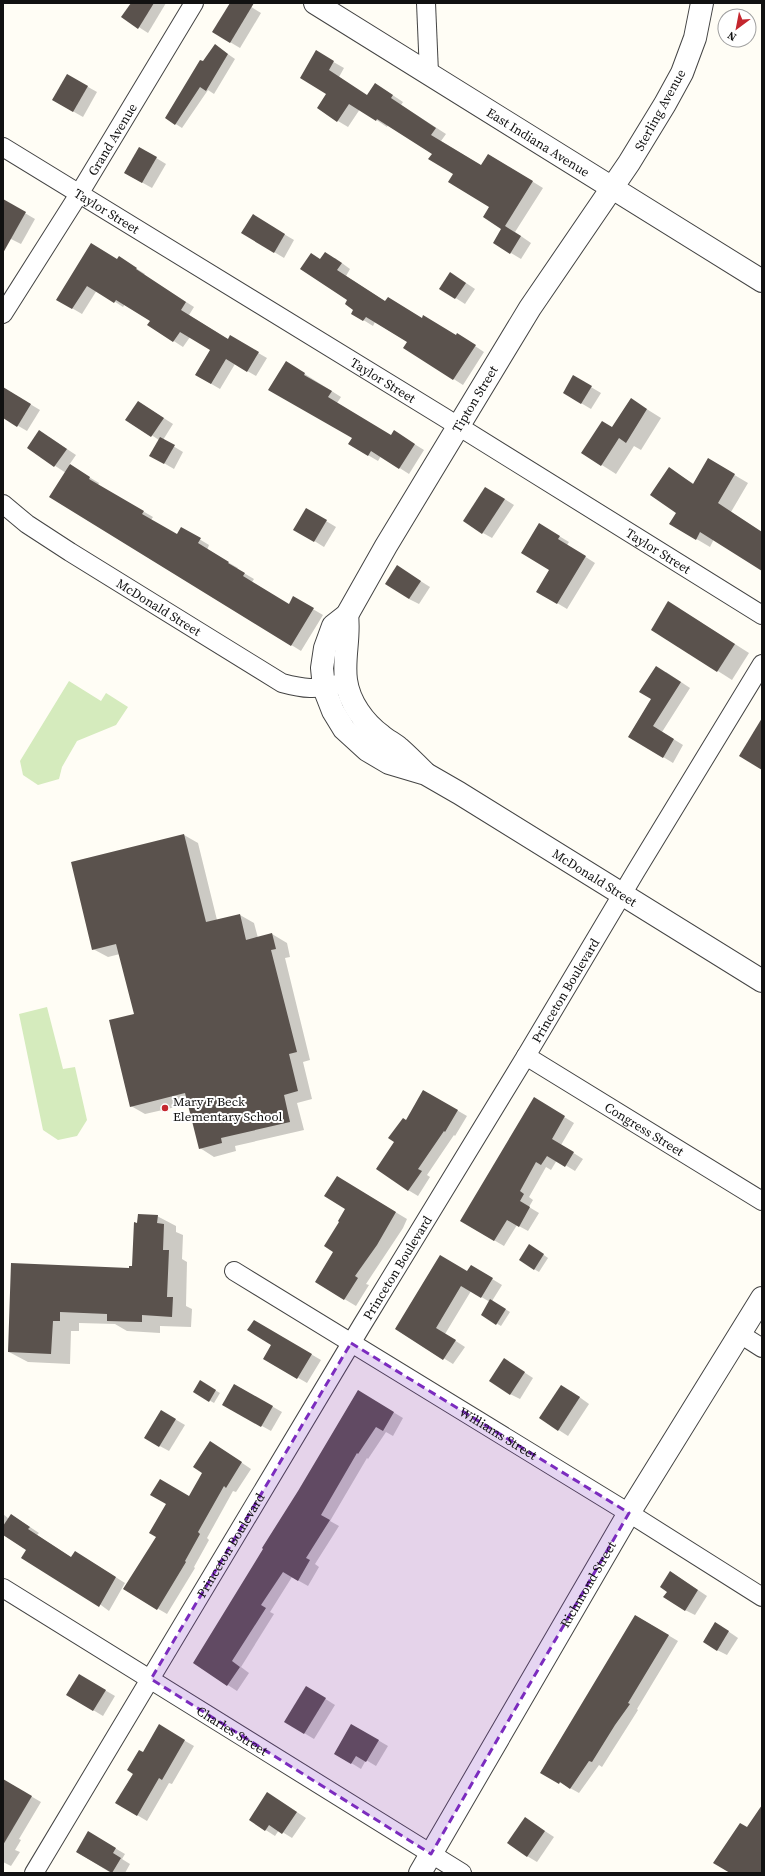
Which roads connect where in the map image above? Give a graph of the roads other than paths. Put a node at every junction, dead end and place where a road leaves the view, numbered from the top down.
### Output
1 (194, 3) edge
2 (315, 3) edge
3 (426, 3) edge
4 (702, 3) edge
5 (429, 73) junction
6 (3, 147) edge
7 (612, 188) junction
8 (79, 194) junction
9 (762, 281) edge
10 (3, 314) edge
11 (458, 425) junction
12 (3, 504) edge
13 (347, 615) junction
14 (762, 615) edge
15 (762, 664) edge
16 (346, 681) junction
17 (324, 688) junction
18 (426, 774) junction
19 (622, 893) junction
20 (762, 981) edge
21 (526, 1056) junction
22 (762, 1201) edge
23 (234, 1271) dead end
24 (762, 1298) edge
25 (740, 1334) junction
26 (351, 1343) junction
27 (762, 1348) edge
28 (629, 1513) junction
29 (3, 1588) edge
30 (762, 1597) edge
31 (150, 1680) junction
32 (431, 1854) junction
33 (34, 1873) edge
34 (420, 1873) edge
35 (462, 1873) edge

1 - 8 street, Grand Avenue
2 - 5 street, East Indiana Avenue
3 - 5 street
4 - 7 street, Sterling Avenue
5 - 7 street, East Indiana Avenue
6 - 8 street, Taylor Street
7 - 9 street, East Indiana Avenue
7 - 11 street, Tipton Street
8 - 10 street, Grand Avenue
8 - 11 street, Taylor Street
11 - 13 street, Tipton Street
11 - 14 street, Taylor Street
12 - 17 street, McDonald Street
13 - 16 street
13 - 17 street, Tipton Street
15 - 19 street, Princeton Boulevard
16 - 17 street, McDonald Street
16 - 18 street, McDonald Street
17 - 18 street, McDonald Street
18 - 19 street, McDonald Street
19 - 20 street, McDonald Street
19 - 21 street, Princeton Boulevard
21 - 22 street, Congress Street
21 - 26 street, Princeton Boulevard
23 - 26 street, Williams Street
24 - 25 street, Richmond Street
25 - 27 street
25 - 28 street, Richmond Street
26 - 28 street, Williams Street
26 - 31 street, Princeton Boulevard
28 - 30 street, Williams Street
28 - 32 street, Richmond Street
29 - 31 street, Charles Street
31 - 32 street, Charles Street
31 - 33 street, Princeton Boulevard
32 - 34 street, Richmond Street
32 - 35 street, Charles Street

